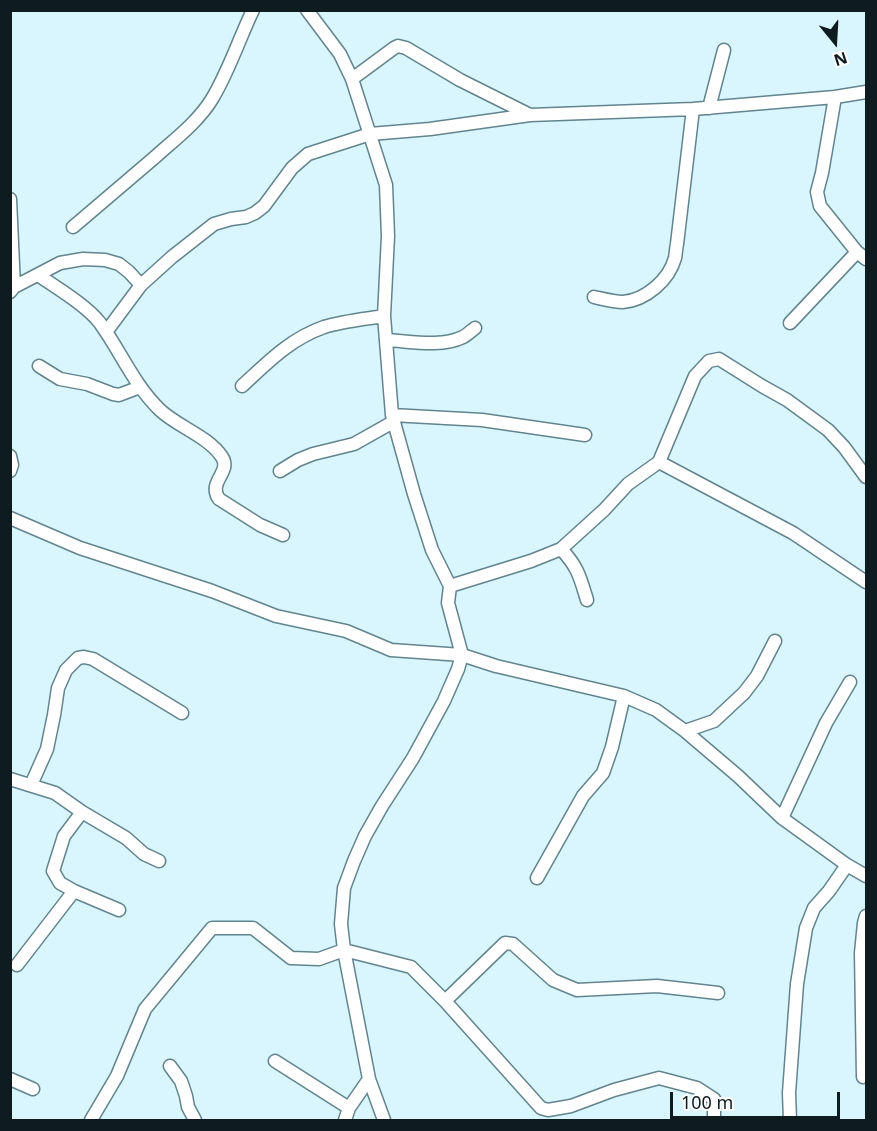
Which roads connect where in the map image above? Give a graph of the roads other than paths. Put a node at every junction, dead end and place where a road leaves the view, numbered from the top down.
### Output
1 (253, 10) edge
2 (307, 10) edge
3 (724, 50) dead end
4 (352, 79) junction
5 (867, 92) edge
6 (835, 97) junction
7 (709, 108) junction
8 (693, 109) junction
9 (530, 115) junction
10 (370, 134) junction
11 (10, 199) edge
12 (73, 227) dead end
13 (862, 256) edge
14 (39, 275) junction
15 (141, 285) junction
16 (13, 289) edge
17 (594, 297) dead end
18 (384, 316) junction
19 (790, 323) dead end
20 (475, 327) dead end
21 (105, 332) junction
22 (386, 340) junction
23 (39, 366) dead end
24 (140, 387) junction
25 (242, 387) dead end
26 (393, 418) junction
27 (585, 435) dead end
28 (10, 456) edge
29 (659, 462) junction
30 (10, 471) edge
31 (280, 471) dead end
32 (867, 477) edge
33 (10, 518) edge
34 (284, 535) dead end
35 (561, 549) junction
36 (867, 582) edge
37 (450, 586) junction
38 (587, 600) dead end
39 (775, 641) dead end
40 (462, 655) junction
41 (850, 682) dead end
42 (624, 696) junction
43 (182, 713) dead end
44 (685, 731) junction
45 (10, 779) edge
46 (30, 785) junction
47 (82, 812) junction
48 (782, 818) junction
49 (159, 861) dead end
50 (847, 866) junction
51 (867, 876) edge
52 (537, 878) dead end
53 (74, 891) junction
54 (119, 910) dead end
55 (867, 916) edge
56 (344, 950) junction
57 (17, 965) dead end
58 (718, 993) dead end
59 (446, 1001) junction
60 (275, 1061) dead end
61 (170, 1066) dead end
62 (863, 1077) dead end
63 (10, 1078) edge
64 (369, 1079) junction
65 (33, 1089) dead end
66 (347, 1114) edge
67 (91, 1120) edge
68 (195, 1120) edge
69 (384, 1120) edge
70 (714, 1120) edge
71 (790, 1120) edge

1 - 12 street
2 - 4 street
3 - 7 street
4 - 9 street
4 - 10 street
5 - 6 street
6 - 7 street
6 - 13 street
7 - 8 street
8 - 9 street
8 - 17 street
9 - 10 street
10 - 15 street
10 - 18 street
11 - 16 street
13 - 19 street
14 - 15 street
14 - 16 street
14 - 21 street
15 - 21 street
18 - 22 street
18 - 25 street
20 - 22 street
21 - 24 street
22 - 26 street
23 - 24 street
24 - 34 street
26 - 27 street
26 - 31 street
26 - 37 street
28 - 30 street
29 - 32 street
29 - 35 street
29 - 36 street
33 - 40 street
35 - 37 street
35 - 38 street
37 - 40 street
39 - 44 street
40 - 42 street
40 - 56 street
41 - 48 street
42 - 44 street
42 - 52 street
43 - 46 street
44 - 48 street
45 - 46 street
46 - 47 street
47 - 49 street
47 - 53 street
48 - 50 street
50 - 51 street
50 - 71 street
53 - 54 street
53 - 57 street
55 - 62 street
56 - 59 street
56 - 64 street
56 - 67 street
58 - 59 street
59 - 70 street
60 - 66 street
61 - 68 street
63 - 65 street
64 - 66 street
64 - 69 street

